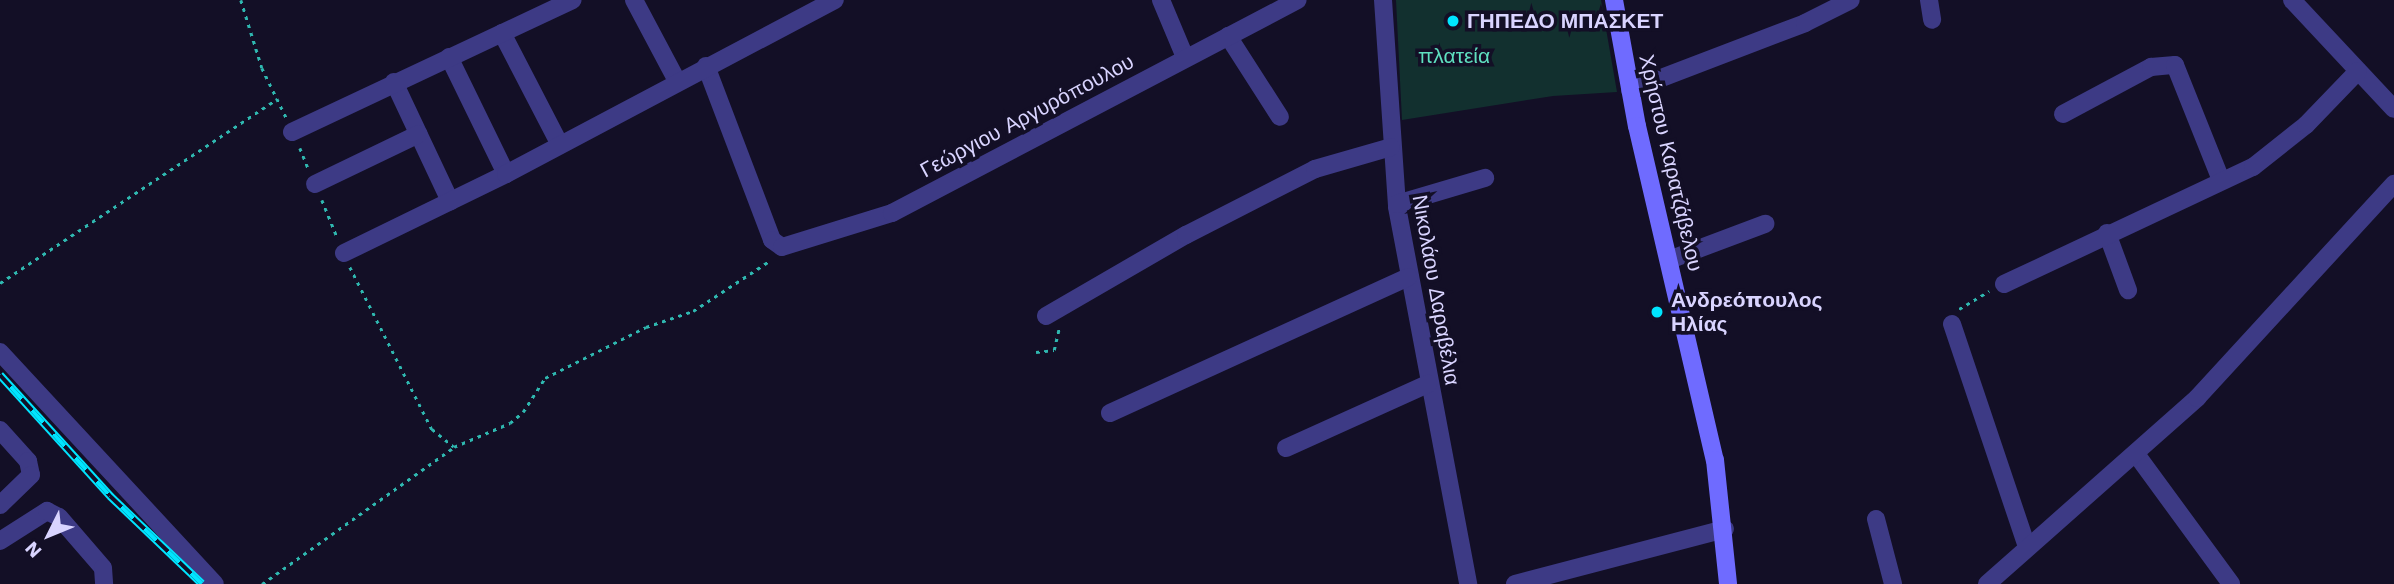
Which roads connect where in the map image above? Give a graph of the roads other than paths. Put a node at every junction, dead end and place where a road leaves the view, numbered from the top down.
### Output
1 (572, 0) edge
2 (634, 0) edge
3 (835, 0) edge
4 (1161, 0) edge
5 (1297, 0) edge
6 (1383, 0) edge
7 (1614, 0) edge
8 (1851, 0) edge
9 (1929, 0) edge
10 (2292, 0) edge
11 (800, 8) edge
12 (1931, 20) dead end
13 (502, 33) junction
14 (1228, 36) junction
15 (449, 57) junction
16 (1185, 57) junction
17 (706, 66) junction
18 (2358, 71) junction
19 (677, 81) junction
20 (394, 82) junction
21 (1630, 90) junction
22 (2394, 109) edge
23 (2063, 114) dead end
24 (1280, 117) dead end
25 (292, 132) road end
26 (419, 134) junction
27 (560, 145) junction
28 (1391, 148) junction
29 (506, 174) junction
30 (1485, 178) dead end
31 (2221, 180) junction
32 (315, 184) road end
33 (2394, 184) edge
34 (450, 201) junction
35 (1397, 204) junction
36 (1765, 224) dead end
37 (2107, 233) junction
38 (344, 253) road end
39 (1669, 260) junction
40 (1408, 276) junction
41 (2004, 284) road end
42 (2128, 290) dead end
43 (1051, 313) road end
44 (1952, 324) road end
45 (0, 352) edge
46 (1428, 384) junction
47 (1110, 413) dead end
48 (0, 430) edge
49 (1286, 448) dead end
50 (2136, 454) junction
51 (0, 505) edge
52 (1876, 519) dead end
53 (1725, 529) junction
54 (0, 541) edge
55 (2027, 547) junction
56 (104, 584) edge
57 (215, 584) edge
58 (1468, 584) edge
59 (1515, 584) edge
60 (1728, 584) edge
61 (1893, 584) edge
62 (1987, 584) edge
63 (2231, 584) edge

1 - 13 street
2 - 19 street
3 - 11 street
4 - 16 street
5 - 14 street, Γεώργιου Αργυρόπουλου
6 - 28 street, Νικολάου Δαραβέλια
7 - 21 street, Χρήστου Καρατζάβελου
8 - 21 street
9 - 12 street
10 - 18 street
11 - 17 street
13 - 15 street
13 - 27 street
14 - 16 street, Γεώργιου Αργυρόπουλου
14 - 24 street
15 - 20 street
15 - 29 street
16 - 17 street, Γεώργιου Αργυρόπουλου
17 - 19 street
18 - 22 street
18 - 31 street
19 - 27 street
20 - 25 street
20 - 26 street
21 - 39 street, Χρήστου Καρατζάβελου
23 - 31 street
26 - 32 street
26 - 34 street
27 - 29 street
28 - 35 street, Νικολάου Δαραβέλια
28 - 43 street
29 - 34 street
30 - 35 street
31 - 37 street
33 - 50 street
34 - 38 street
35 - 40 street, Νικολάου Δαραβέλια
36 - 39 street
37 - 41 street
37 - 42 street
39 - 53 street, Χρήστου Καρατζάβελου
40 - 46 street, Νικολάου Δαραβέλια
40 - 47 street
44 - 55 street
45 - 57 street
46 - 49 street
46 - 58 street, Νικολάου Δαραβέλια
48 - 51 street
50 - 55 street
50 - 63 street
52 - 61 street
53 - 59 street
53 - 60 street, Χρήστου Καρατζάβελου
54 - 56 street
55 - 62 street

